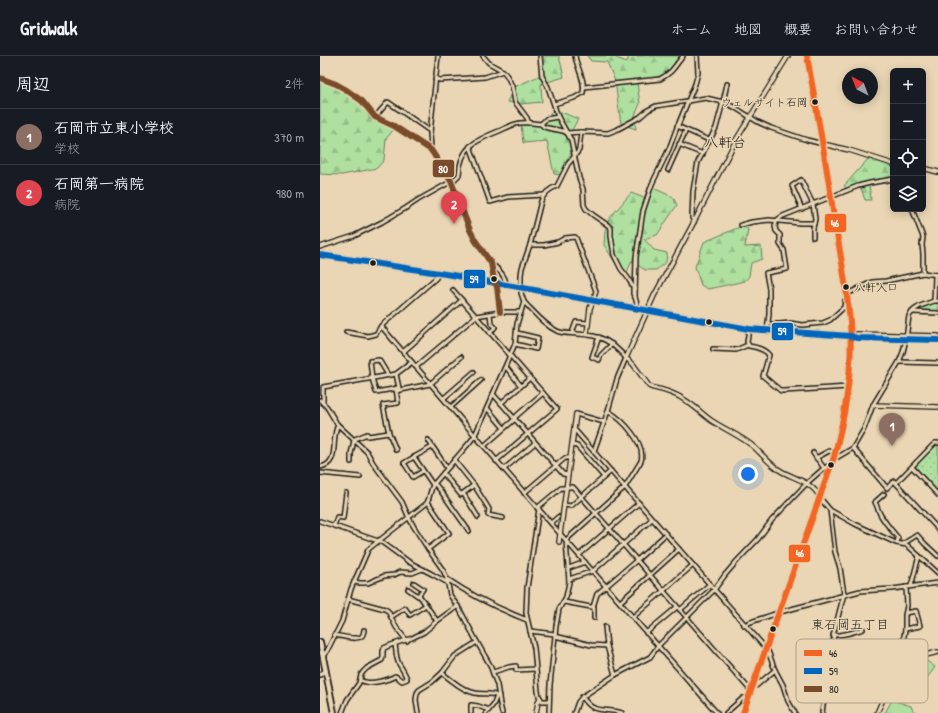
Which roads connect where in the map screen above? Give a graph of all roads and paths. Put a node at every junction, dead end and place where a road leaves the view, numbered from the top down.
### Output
1 (438, 56) edge
2 (483, 56) edge
3 (540, 56) edge
4 (574, 56) edge
5 (682, 56) edge
6 (697, 56) edge
7 (788, 56) edge
8 (807, 56) edge
9 (503, 71) junction
10 (320, 78) edge
11 (435, 79) junction
12 (727, 84) dead end
13 (584, 87) junction
14 (688, 101) junction
15 (724, 102) junction
16 (554, 104) junction
17 (375, 117) junction
18 (558, 117) junction
19 (750, 117) junction
20 (529, 123) junction
21 (541, 124) junction
22 (677, 126) junction
23 (686, 130) junction
24 (430, 131) junction
25 (581, 132) junction
26 (567, 133) junction
27 (709, 140) junction
28 (680, 144) junction
29 (823, 144) junction
30 (470, 146) junction
31 (431, 150) junction
32 (703, 154) junction
33 (574, 157) junction
34 (890, 163) edge
35 (926, 169) edge
36 (668, 170) dead end
37 (938, 172) edge
38 (890, 180) edge
39 (451, 182) junction
40 (544, 195) junction
41 (831, 196) junction
42 (813, 204) junction
43 (802, 209) junction
44 (913, 212) edge
45 (777, 220) junction
46 (694, 222) junction
47 (814, 223) junction
48 (741, 225) dead end
49 (813, 237) dead end
50 (530, 245) junction
51 (320, 247) edge
52 (320, 255) edge
53 (491, 263) junction
54 (438, 273) junction
55 (923, 273) junction
56 (636, 275) junction
57 (937, 275) edge
58 (628, 278) junction
59 (495, 283) junction
60 (506, 285) junction
61 (522, 288) junction
62 (453, 290) dead end
63 (847, 296) junction
64 (635, 297) junction
65 (462, 300) junction
66 (593, 301) junction
67 (934, 301) junction
68 (938, 301) edge
69 (524, 302) junction
70 (636, 308) junction
71 (648, 311) junction
72 (500, 312) junction
73 (521, 312) junction
74 (911, 312) junction
75 (938, 313) edge
76 (490, 314) junction
77 (476, 316) junction
78 (588, 323) dead end
79 (768, 324) junction
80 (381, 326) junction
81 (748, 329) junction
82 (767, 330) junction
83 (346, 332) dead end
84 (490, 333) junction
85 (517, 333) junction
86 (572, 333) junction
87 (587, 334) junction
88 (850, 336) junction
89 (938, 336) edge
90 (599, 337) junction
91 (906, 337) junction
92 (938, 340) edge
93 (515, 344) junction
94 (612, 344) junction
95 (748, 345) junction
96 (713, 349) dead end
97 (403, 352) junction
98 (461, 356) dead end
99 (511, 356) junction
100 (626, 358) junction
101 (412, 362) junction
102 (898, 362) junction
103 (938, 363) edge
104 (416, 367) junction
105 (506, 367) junction
106 (474, 372) dead end
107 (396, 374) junction
108 (388, 375) junction
109 (372, 378) junction
110 (530, 378) junction
111 (481, 380) dead end
112 (430, 384) junction
113 (521, 386) junction
114 (848, 388) junction
115 (396, 390) junction
116 (542, 393) junction
117 (493, 394) junction
118 (444, 398) junction
119 (322, 401) edge
120 (501, 403) junction
121 (873, 405) junction
122 (451, 407) junction
123 (938, 407) edge
124 (487, 408) junction
125 (608, 411) junction
126 (576, 414) joint
127 (514, 419) junction
128 (604, 422) junction
129 (338, 426) junction
130 (504, 428) junction
131 (574, 429) junction
132 (389, 434) junction
133 (528, 434) junction
134 (475, 435) junction
135 (354, 440) junction
136 (428, 440) dead end
137 (535, 443) junction
138 (938, 443) edge
139 (572, 445) junction
140 (484, 446) junction
141 (432, 447) junction
142 (853, 448) junction
143 (396, 450) dead end
144 (594, 451) junction
145 (813, 453) dead end
146 (835, 454) junction
147 (414, 456) junction
148 (598, 456) junction
149 (570, 458) junction
150 (816, 458) junction
151 (454, 460) junction
152 (496, 461) junction
153 (591, 461) junction
154 (351, 462) dead end
155 (556, 466) junction
156 (831, 466) junction
157 (912, 466) junction
158 (320, 467) edge
159 (447, 468) junction
160 (824, 468) junction
161 (504, 470) junction
162 (423, 471) junction
163 (611, 471) junction
164 (320, 473) edge
165 (443, 473) junction
166 (568, 475) junction
167 (360, 477) dead end
168 (604, 477) junction
169 (807, 483) junction
170 (896, 483) junction
171 (434, 484) junction
172 (474, 485) junction
173 (625, 487) junction
174 (566, 488) junction
175 (346, 493) dead end
176 (463, 493) junction
177 (524, 493) junction
178 (884, 494) dead end
179 (938, 495) edge
180 (582, 496) junction
181 (820, 498) junction
182 (428, 502) junction
183 (639, 503) junction
184 (564, 505) junction
185 (538, 509) junction
186 (830, 510) junction
187 (595, 513) junction
188 (478, 517) dead end
189 (558, 517) dead end
190 (408, 518) junction
191 (503, 518) dead end
192 (652, 519) junction
193 (320, 521) edge
194 (551, 523) junction
195 (334, 526) junction
196 (610, 529) junction
197 (938, 529) edge
198 (468, 531) dead end
199 (560, 534) junction
200 (666, 534) junction
201 (566, 540) junction
202 (379, 541) junction
203 (559, 542) dead end
204 (897, 543) junction
205 (623, 544) junction
206 (904, 544) junction
207 (428, 549) junction
208 (679, 549) junction
209 (579, 555) junction
210 (919, 556) junction
211 (938, 556) edge
212 (637, 560) junction
213 (585, 562) junction
214 (693, 565) junction
215 (568, 568) junction
216 (422, 569) junction
217 (593, 571) junction
218 (938, 572) edge
219 (650, 575) junction
220 (447, 579) junction
221 (569, 579) junction
222 (354, 582) junction
223 (414, 583) dead end
224 (938, 583) edge
225 (448, 584) junction
226 (710, 584) junction
227 (606, 585) junction
228 (911, 586) junction
229 (906, 587) junction
230 (408, 589) dead end
231 (714, 590) junction
232 (664, 591) junction
233 (844, 594) junction
234 (419, 595) junction
235 (348, 599) junction
236 (564, 602) junction
237 (620, 602) junction
238 (426, 605) junction
239 (458, 606) junction
240 (593, 607) junction
241 (677, 607) junction
242 (680, 610) junction
243 (780, 612) junction
244 (906, 613) junction
245 (391, 617) junction
246 (633, 617) junction
247 (594, 618) dead end
248 (686, 618) junction
249 (527, 620) junction
250 (437, 621) junction
251 (744, 625) junction
252 (605, 627) dead end
253 (863, 629) dead end
254 (905, 629) junction
255 (364, 630) dead end
256 (530, 631) junction
257 (646, 632) junction
258 (334, 635) junction
259 (555, 635) junction
260 (833, 635) junction
261 (833, 639) edge
262 (904, 639) edge
263 (407, 640) junction
264 (320, 642) edge
265 (477, 642) junction
266 (395, 644) junction
267 (607, 646) junction
268 (658, 646) junction
269 (766, 649) junction
270 (938, 652) edge
271 (928, 655) edge
272 (323, 656) junction
273 (536, 669) junction
274 (326, 670) junction
275 (775, 670) junction
276 (493, 672) junction
277 (442, 673) junction
278 (320, 675) edge
279 (615, 675) junction
280 (360, 680) junction
281 (753, 685) junction
282 (751, 691) junction
283 (498, 696) junction
284 (582, 697) junction
285 (540, 698) junction
286 (748, 698) junction
287 (548, 701) junction
288 (823, 703) edge
289 (882, 703) edge
290 (488, 711) edge
291 (334, 713) edge
292 (342, 713) edge
293 (418, 713) edge
294 (471, 713) edge
295 (502, 713) edge
296 (536, 713) edge
297 (548, 713) edge
298 (574, 713) edge
299 (622, 713) edge
300 (717, 713) edge
301 (726, 713) edge
302 (743, 713) edge
303 (795, 713) edge
304 (822, 713) edge
305 (877, 713) edge

1 - 11 street
2 - 9 street
3 - 16 street
4 - 13 street
5 - 13 street
6 - 14 street
7 - 19 street
8 - 29 highway
9 - 11 street
9 - 20 street
10 - 17 street
11 - 24 street
12 - 15 street
13 - 16 street
14 - 15 street
14 - 22 street
14 - 25 street
15 - 19 street
15 - 27 street
16 - 18 street
17 - 24 street
17 - 31 street
18 - 21 street
18 - 26 street
19 - 29 street
19 - 46 street
20 - 21 street
20 - 30 street
21 - 26 street
22 - 23 street
22 - 56 street
23 - 27 street
23 - 28 street
24 - 31 street
25 - 26 street
25 - 33 street
26 - 33 street
27 - 32 street
28 - 32 street
28 - 36 street
29 - 34 street
29 - 41 highway
30 - 39 street
30 - 40 street
31 - 39 street
32 - 46 street
33 - 40 street
33 - 58 street
35 - 37 street
38 - 41 street
39 - 51 street
39 - 53 street
40 - 50 street
41 - 42 street
41 - 63 highway
42 - 43 street
42 - 43 street
42 - 47 street
43 - 45 street
44 - 55 street
45 - 47 street
45 - 48 street
45 - 79 street
46 - 71 street
47 - 49 street
50 - 61 street
50 - 66 street
52 - 54 main road
53 - 59 street
53 - 60 street
54 - 59 main road
54 - 80 street
55 - 57 street
55 - 63 street
56 - 58 street
56 - 64 street
57 - 67 street
58 - 64 street
59 - 60 main road
59 - 72 street
60 - 61 main road
61 - 66 main road
61 - 69 street
62 - 65 street
63 - 79 street
63 - 88 highway
64 - 70 street
65 - 77 street
65 - 97 street
66 - 70 main road
66 - 87 street
67 - 68 street
67 - 74 street
69 - 73 street
69 - 86 street
70 - 71 main road
71 - 81 main road
71 - 100 street
72 - 73 street
72 - 76 street
73 - 85 street
74 - 75 street
74 - 91 street
76 - 77 street
76 - 84 street
77 - 84 street
77 - 104 street
78 - 86 street
79 - 82 street
80 - 83 street
80 - 97 street
81 - 82 main road
81 - 95 street
82 - 88 main road
84 - 99 street
85 - 93 street
85 - 93 street
86 - 87 street
87 - 90 street
88 - 91 street
88 - 114 highway
89 - 91 street
90 - 94 street
90 - 94 street
91 - 92 street
91 - 102 street
93 - 99 street
94 - 100 street
95 - 96 street
95 - 114 street
97 - 101 street
98 - 112 street
99 - 105 street
99 - 110 street
100 - 125 street
100 - 169 street
101 - 104 street
101 - 107 street
102 - 103 street
102 - 121 street
104 - 112 street
105 - 113 street
105 - 117 street
106 - 118 street
107 - 108 street
107 - 115 street
108 - 109 street
108 - 109 street
109 - 115 street
109 - 119 street
110 - 113 street
110 - 116 street
111 - 122 street
112 - 115 street
112 - 118 street
113 - 120 street
114 - 146 highway
115 - 132 street
116 - 127 street
116 - 133 street
117 - 120 street
117 - 124 street
118 - 122 street
119 - 129 street
120 - 127 street
121 - 123 street
121 - 142 street
122 - 134 street
124 - 130 street
124 - 134 street
125 - 128 street
125 - 173 street
126 - 128 street
126 - 131 street
127 - 130 street
127 - 133 street
128 - 144 street
129 - 135 street
129 - 158 street
130 - 140 street
131 - 139 street
131 - 144 street
132 - 135 street
132 - 143 street
133 - 137 street
133 - 152 street
134 - 140 street
134 - 151 street
135 - 154 street
135 - 190 street
136 - 141 street
137 - 155 street
137 - 161 street
138 - 157 street
139 - 149 street
139 - 153 street
140 - 152 street
141 - 147 street
141 - 159 street
142 - 146 street
142 - 170 street
144 - 148 street
145 - 150 street
146 - 150 street
146 - 156 highway
147 - 162 street
147 - 162 street
148 - 153 street
148 - 163 street
149 - 155 street
149 - 166 street
150 - 160 street
151 - 159 street
151 - 172 street
152 - 161 street
153 - 168 street
155 - 166 street
155 - 177 street
156 - 160 street
156 - 181 highway
157 - 170 street
157 - 179 street
159 - 165 street
160 - 169 street
161 - 177 street
162 - 171 street
163 - 168 street
163 - 173 street
164 - 167 street
165 - 171 street
165 - 176 street
166 - 174 street
168 - 180 street
169 - 181 street
169 - 231 street
170 - 197 street
171 - 182 street
171 - 198 street
172 - 176 street
172 - 191 street
173 - 183 street
173 - 187 street
174 - 180 street
174 - 184 street
174 - 185 street
175 - 195 street
176 - 188 street
177 - 185 street
178 - 204 street
180 - 184 street
180 - 187 street
181 - 186 street
181 - 243 highway
182 - 190 street
182 - 207 street
183 - 192 street
183 - 196 street
184 - 199 street
185 - 194 street
185 - 249 street
186 - 204 street
186 - 233 street
187 - 196 street
187 - 201 street
189 - 194 street
190 - 202 street
190 - 207 street
192 - 200 street
192 - 205 street
193 - 195 street
194 - 199 street
195 - 202 street
196 - 205 street
196 - 209 street
199 - 201 street
199 - 203 street
200 - 208 street
200 - 212 street
201 - 209 street
201 - 215 street
202 - 216 street
202 - 222 street
204 - 206 street
205 - 212 street
205 - 217 street
206 - 210 street
206 - 211 street
207 - 220 street
208 - 214 street
208 - 219 street
209 - 213 street
210 - 218 street
210 - 228 street
212 - 219 street
212 - 227 street
213 - 215 street
213 - 217 street
214 - 226 street
214 - 232 street
215 - 221 street
216 - 222 street
216 - 225 street
217 - 221 street
217 - 227 street
219 - 232 street
219 - 237 street
220 - 225 street
220 - 249 street
221 - 236 street
222 - 235 street
223 - 234 street
224 - 228 street
225 - 239 street
226 - 231 street
226 - 242 street
227 - 237 street
227 - 240 street
228 - 229 street
229 - 233 street
229 - 244 street
230 - 234 street
231 - 248 street
231 - 251 street
232 - 241 street
232 - 246 street
233 - 243 street
233 - 260 street
234 - 238 street
235 - 245 street
235 - 258 street
236 - 240 street
236 - 259 street
237 - 246 street
238 - 245 street
238 - 250 street
239 - 250 street
239 - 265 street
240 - 247 street
241 - 242 street
241 - 257 street
242 - 248 street
243 - 251 street
243 - 269 highway
244 - 254 street
244 - 254 street
245 - 263 street
246 - 257 street
248 - 268 street
248 - 282 street
249 - 256 street
250 - 263 street
251 - 269 street
252 - 267 street
253 - 260 street
254 - 262 street
255 - 258 street
256 - 259 street
256 - 273 street
257 - 268 street
258 - 272 street
259 - 267 street
259 - 287 street
260 - 261 street
263 - 266 street
264 - 272 main road
265 - 276 street
265 - 277 street
266 - 280 street
266 - 280 street
267 - 279 street
268 - 279 street
268 - 300 street
269 - 275 street
269 - 281 highway
270 - 271 street
272 - 274 main road
273 - 276 street
273 - 285 street
274 - 278 street
274 - 291 main road
275 - 281 street
275 - 303 street
276 - 283 street
277 - 283 street
277 - 293 street
279 - 284 street
280 - 292 street
281 - 282 highway
282 - 286 highway
283 - 290 street
283 - 295 street
284 - 298 street
284 - 299 street
285 - 287 street
285 - 296 street
286 - 301 street
286 - 302 highway
287 - 297 street
288 - 304 street
289 - 305 street
290 - 294 street

